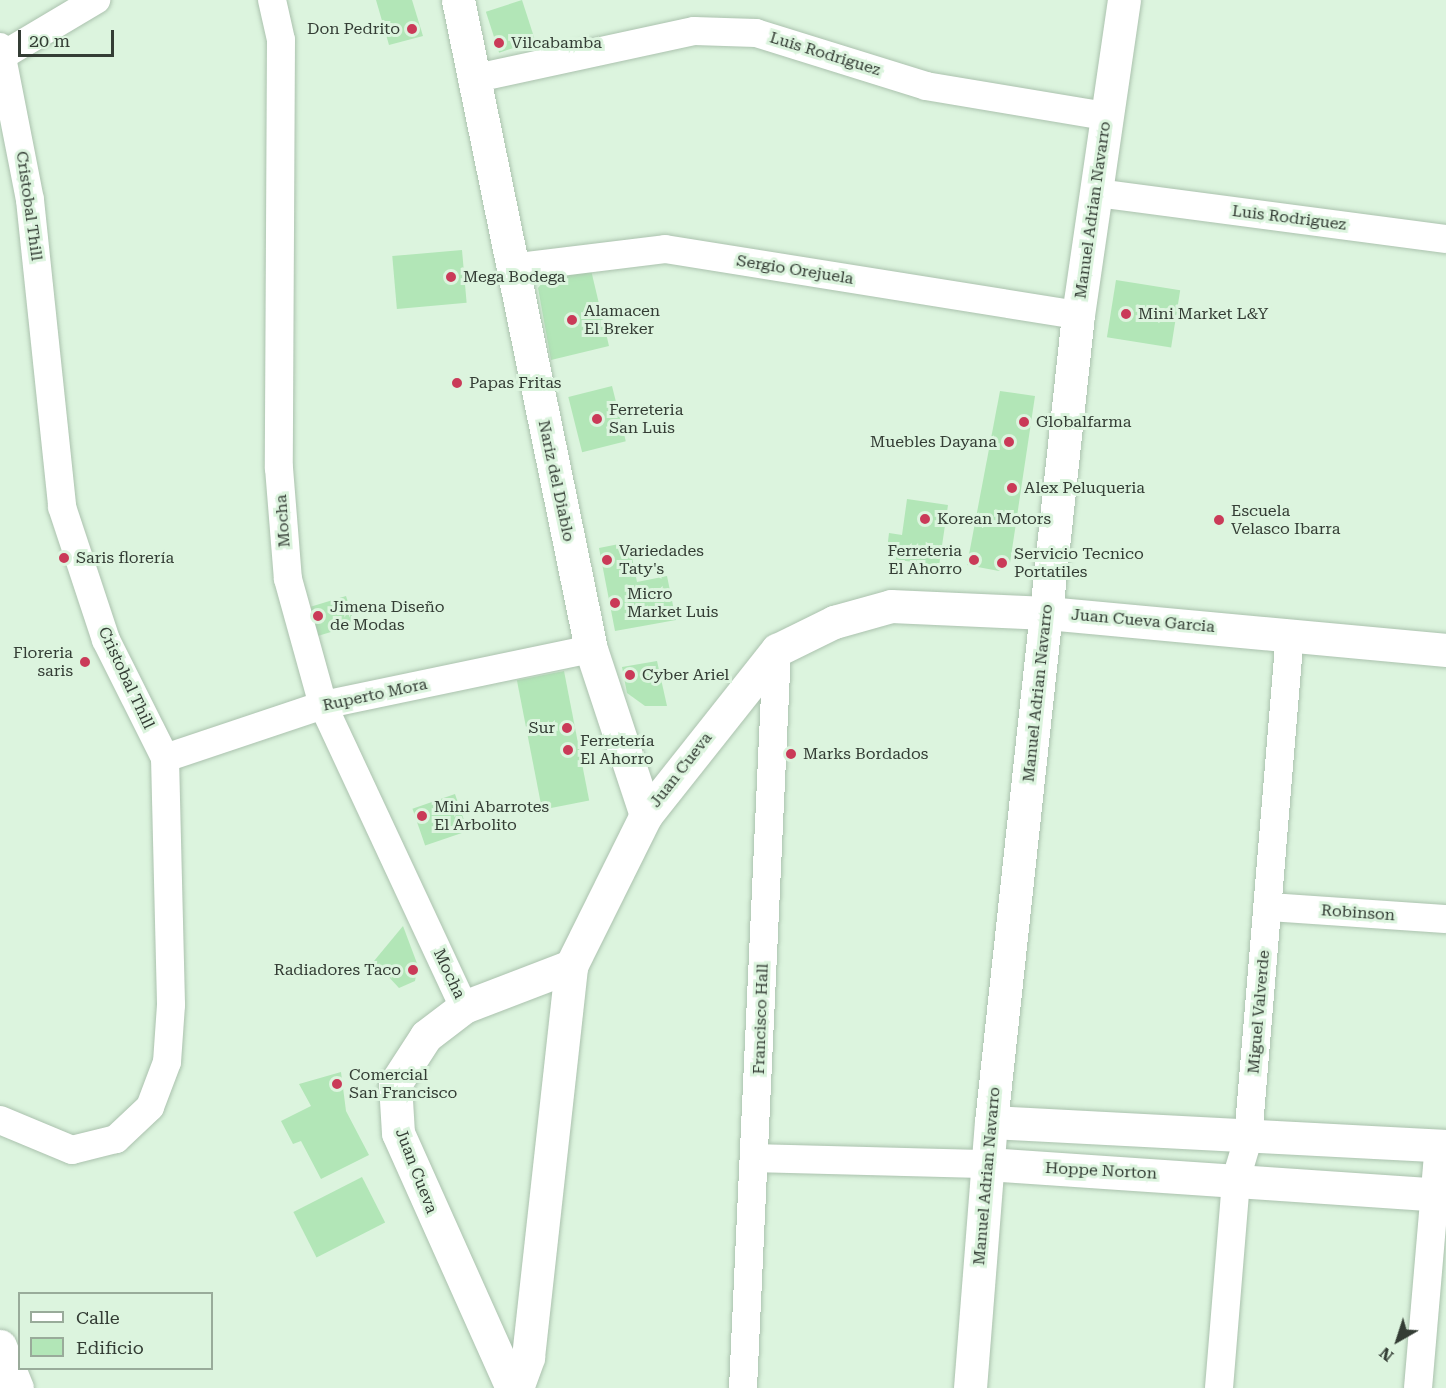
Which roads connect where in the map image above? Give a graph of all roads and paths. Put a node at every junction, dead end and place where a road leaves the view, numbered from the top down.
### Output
1 (96, 0) edge
2 (272, 0) edge
3 (458, 0) edge
4 (1124, 0) edge
5 (1, 53) edge
6 (472, 79) junction
7 (1106, 116) junction
8 (1097, 194) junction
9 (1446, 238) edge
10 (511, 268) junction
11 (1078, 315) junction
12 (1047, 613) junction
13 (1290, 634) junction
14 (591, 649) junction
15 (777, 650) junction
16 (1446, 650) edge
17 (323, 705) junction
18 (165, 758) junction
19 (646, 815) junction
20 (1269, 908) junction
21 (1446, 919) edge
22 (571, 966) junction
23 (464, 1007) junction
24 (0, 1120) edge
25 (991, 1122) junction
26 (1248, 1139) junction
27 (1442, 1145) edge
28 (756, 1158) junction
29 (987, 1164) junction
30 (1236, 1179) junction
31 (1440, 1195) edge
32 (0, 1346) edge
33 (17, 1388) edge
34 (512, 1388) edge
35 (517, 1388) edge
36 (743, 1388) edge
37 (970, 1388) edge
38 (1219, 1388) edge
39 (1418, 1388) edge

1 - 5 street
2 - 17 street, Mocha
3 - 6 street, Nariz del Diablo
4 - 7 street, Manuel Adrian Navarro
5 - 18 street, Cristobal Thill
6 - 7 street, Luis Rodriguez
6 - 10 street, Nariz del Diablo
7 - 8 street, Manuel Adrian Navarro
8 - 9 street, Luis Rodriguez
8 - 11 street, Manuel Adrian Navarro
10 - 11 street, Sergio Orejuela
10 - 14 street, Nariz del Diablo
11 - 12 street, Manuel Adrian Navarro
12 - 13 street, Juan Cueva Garcia
12 - 15 street, Juan Cueva Garcia
12 - 25 street, Manuel Adrian Navarro
13 - 16 street, Juan Cueva Garcia
13 - 20 street, Miguel Valverde
14 - 17 street, Ruperto Mora
14 - 19 street, Nariz del Diablo
15 - 19 street, Juan Cueva
15 - 28 street, Francisco Hall
17 - 18 street, Ruperto Mora
17 - 23 street, Mocha
18 - 24 street, Cristobal Thill
19 - 22 street, Juan Cueva
20 - 21 street, Robinson
20 - 26 street, Miguel Valverde
22 - 23 street, Juan Cueva
22 - 35 street, Juan Cueva
23 - 34 street, Juan Cueva
25 - 26 street
25 - 29 street, Manuel Adrian Navarro
26 - 27 street
26 - 30 street, Miguel Valverde
27 - 31 street
28 - 29 street, Hoppe Norton
28 - 36 street, Francisco Hall
29 - 30 street, Hoppe Norton
29 - 37 street, Manuel Adrian Navarro
30 - 31 street, Hoppe Norton
30 - 38 street, Miguel Valverde
31 - 39 street
32 - 33 street

